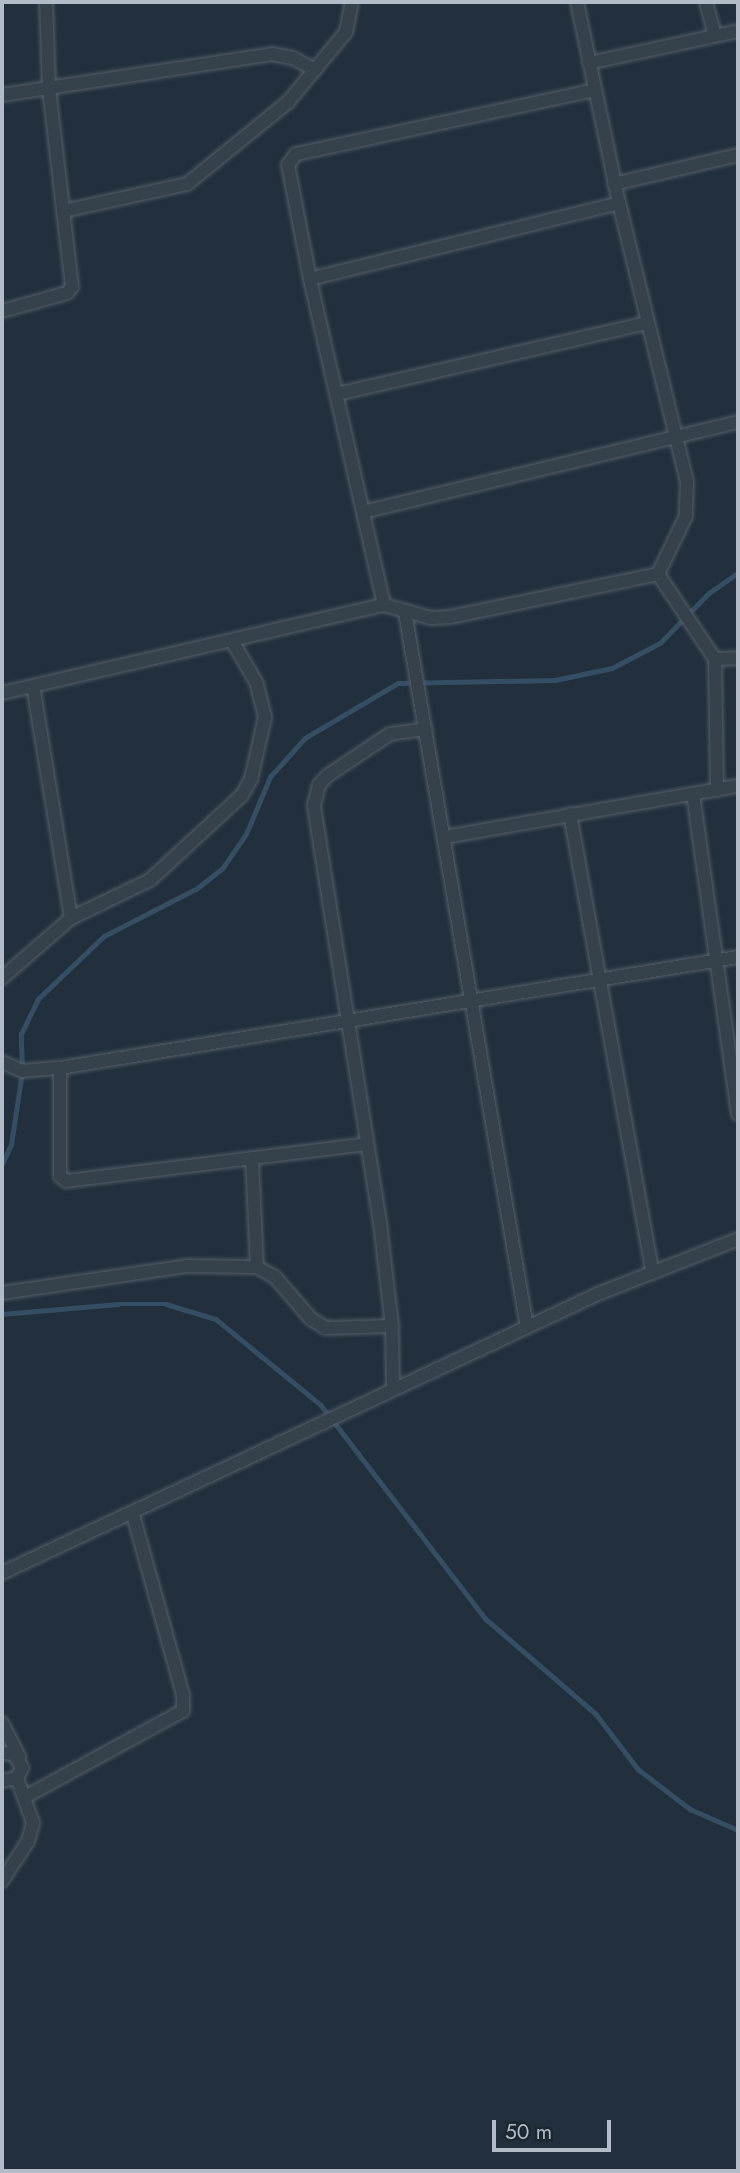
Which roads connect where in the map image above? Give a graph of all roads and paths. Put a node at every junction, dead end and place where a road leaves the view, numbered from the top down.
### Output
1 (46, 2) edge
2 (352, 2) edge
3 (577, 2) edge
4 (706, 2) edge
5 (738, 31) edge
6 (715, 35) junction
7 (589, 63) junction
8 (315, 70) junction
9 (49, 87) junction
10 (595, 90) junction
11 (2, 95) edge
12 (737, 160) edge
13 (614, 184) junction
14 (619, 203) junction
15 (63, 211) junction
16 (310, 279) junction
17 (2, 311) edge
18 (647, 323) junction
19 (337, 394) junction
20 (738, 422) edge
21 (678, 438) junction
22 (363, 512) junction
23 (658, 574) junction
24 (384, 605) junction
25 (405, 612) junction
26 (232, 641) junction
27 (738, 658) edge
28 (715, 659) junction
29 (33, 687) junction
30 (2, 693) edge
31 (426, 729) junction
32 (738, 786) edge
33 (717, 790) junction
34 (693, 794) junction
35 (570, 814) junction
36 (445, 837) junction
37 (71, 918) junction
38 (738, 957) edge
39 (714, 961) junction
40 (2, 978) edge
41 (601, 980) junction
42 (474, 1001) junction
43 (348, 1018) junction
44 (2, 1062) edge
45 (60, 1068) junction
46 (738, 1114) edge
47 (367, 1144) junction
48 (251, 1158) junction
49 (738, 1239) edge
50 (257, 1267) junction
51 (652, 1272) junction
52 (2, 1293) edge
53 (392, 1326) junction
54 (527, 1327) junction
55 (393, 1389) junction
56 (133, 1514) junction
57 (2, 1573) edge
58 (2, 1723) edge
59 (2, 1753) edge
60 (19, 1757) junction
61 (17, 1778) junction
62 (2, 1781) edge
63 (25, 1797) junction
64 (2, 1881) edge

1 - 9 street
2 - 8 street
3 - 7 street
4 - 6 street
5 - 6 street
6 - 7 street
7 - 10 street
8 - 9 street
8 - 15 street
9 - 11 street
9 - 15 street
10 - 13 street
10 - 16 street
12 - 13 street
13 - 14 street
14 - 16 street
14 - 18 street
15 - 17 street
16 - 19 street
18 - 19 street
18 - 21 street
19 - 22 street
20 - 21 street
21 - 22 street
21 - 23 street
22 - 24 street
23 - 25 street
23 - 28 street
24 - 25 street
24 - 26 street
25 - 31 street
26 - 29 street
26 - 37 street
27 - 28 street
28 - 33 street
29 - 30 street
29 - 37 street
31 - 36 street
31 - 43 street
32 - 33 street
33 - 34 street
34 - 35 street
34 - 39 street
35 - 36 street
35 - 41 street
36 - 42 street
37 - 40 street
38 - 39 street
39 - 41 street
39 - 46 street
41 - 42 street
41 - 51 street
42 - 43 street
42 - 54 street
43 - 45 street
43 - 47 street
44 - 45 street
45 - 48 street
47 - 48 street
47 - 53 street
48 - 50 street
49 - 51 street
50 - 52 street
50 - 53 street
51 - 54 street
53 - 55 street
54 - 55 street
55 - 56 street
56 - 57 street
56 - 63 street
58 - 60 street
59 - 60 street
60 - 61 street
61 - 62 street
61 - 63 street
63 - 64 street

